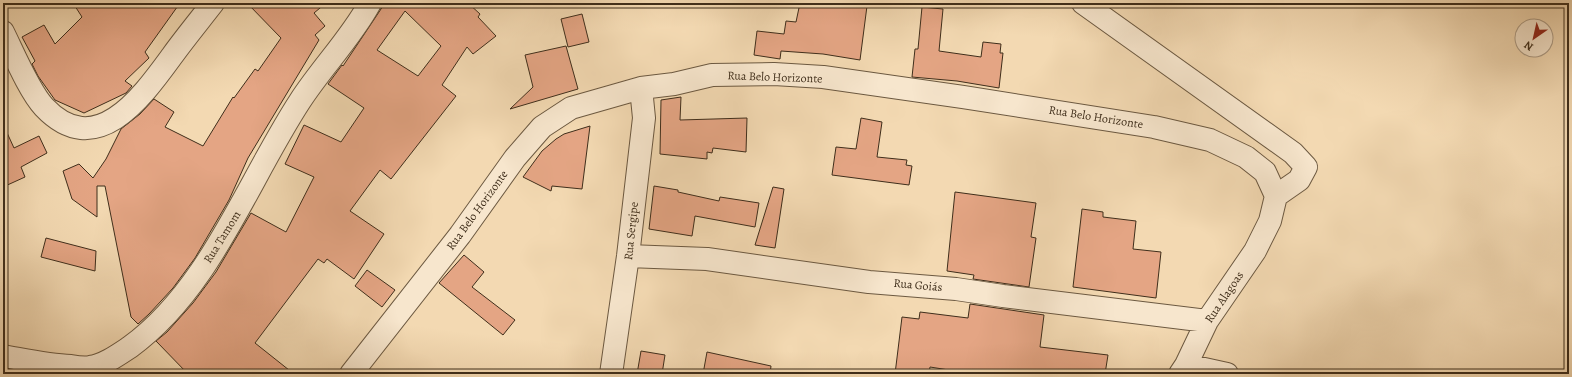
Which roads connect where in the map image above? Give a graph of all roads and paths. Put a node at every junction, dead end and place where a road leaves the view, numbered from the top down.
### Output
1 (213, 3) edge
2 (370, 3) edge
3 (1083, 3) edge
4 (3, 32) edge
5 (641, 88) junction
6 (1276, 196) junction
7 (628, 256) junction
8 (1206, 321) junction
9 (3, 356) edge
10 (1183, 370) edge
11 (350, 374) edge
12 (611, 374) edge
13 (1226, 374) edge

1 - 4 street
2 - 9 street, Rua Tamom
3 - 6 street
5 - 6 street, Rua Belo Horizonte
5 - 7 street, Rua Sergipe
5 - 11 street, Rua Belo Horizonte
6 - 8 street, Rua Alagoas
7 - 8 street, Rua Goiás
7 - 12 street, Rua Sergipe
8 - 10 street, Rua Alagoas
10 - 13 street

